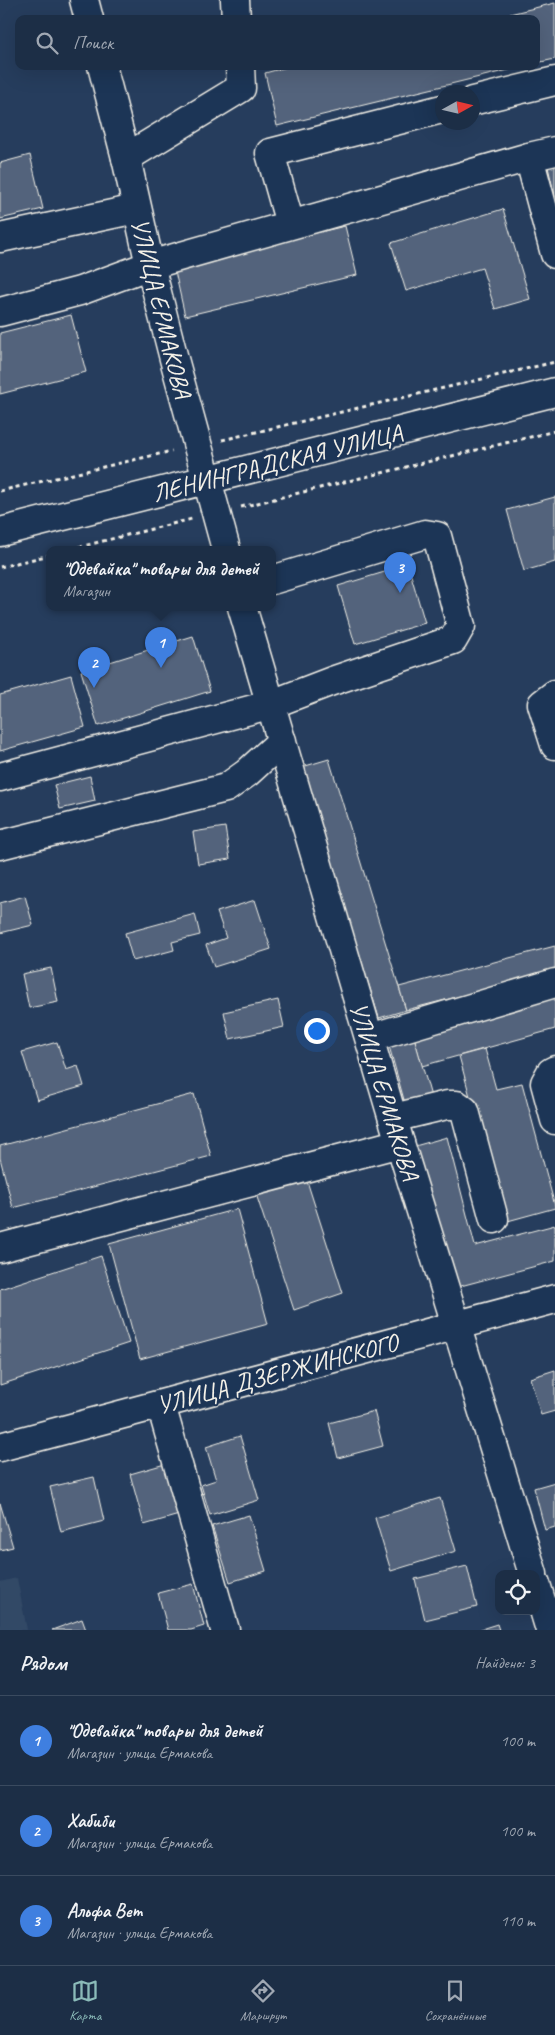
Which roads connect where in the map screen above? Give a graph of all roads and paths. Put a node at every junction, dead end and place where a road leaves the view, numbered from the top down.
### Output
1 (84, 0) edge
2 (235, 0) edge
3 (88, 15) edge
4 (236, 15) edge
5 (103, 70) edge
6 (240, 70) edge
7 (555, 81) edge
8 (480, 100) edge
9 (435, 111) edge
10 (542, 154) edge
11 (126, 158) junction
12 (136, 209) junction
13 (290, 224) junction
14 (0, 238) edge
15 (555, 254) edge
16 (150, 264) junction
17 (0, 312) edge
18 (555, 362) edge
19 (555, 392) edge
20 (555, 430) edge
21 (198, 446) junction
22 (207, 479) junction
23 (0, 491) edge
24 (216, 513) junction
25 (0, 532) edge
26 (83, 546) edge
27 (225, 546) edge
28 (46, 555) edge
29 (0, 567) edge
30 (276, 579) edge
31 (243, 611) edge
32 (555, 694) edge
33 (272, 704) junction
34 (282, 741) junction
35 (555, 745) edge
36 (0, 777) edge
37 (0, 845) edge
38 (555, 982) edge
39 (370, 1038) junction
40 (555, 1070) edge
41 (555, 1120) edge
42 (396, 1130) junction
43 (494, 1219) dead end
44 (0, 1248) edge
45 (555, 1300) edge
46 (457, 1324) junction
47 (161, 1405) junction
48 (0, 1448) edge
49 (532, 1570) edge
50 (540, 1597) edge
51 (224, 1630) edge
52 (550, 1630) edge

1 - 3 main road
2 - 4 main road
5 - 11 main road, УЛИЦА ЕРМАКОВА
6 - 11 main road
7 - 8 main road
9 - 13 main road
10 - 13 main road
10 - 15 main road
11 - 12 main road, УЛИЦА ЕРМАКОВА
12 - 14 main road
12 - 16 main road, УЛИЦА ЕРМАКОВА
13 - 16 main road
16 - 17 main road
16 - 21 main road, УЛИЦА ЕРМАКОВА
18 - 21 path
19 - 22 main road, ЛЕНИНГРАДСКАЯ УЛИЦА
20 - 24 path
21 - 22 main road, УЛИЦА ЕРМАКОВА
21 - 23 path
22 - 24 main road, УЛИЦА ЕРМАКОВА
22 - 25 main road, ЛЕНИНГРАДСКАЯ УЛИЦА
24 - 26 path
24 - 27 main road, УЛИЦА ЕРМАКОВА
28 - 29 path
30 - 33 main road
31 - 33 main road, УЛИЦА ЕРМАКОВА
32 - 35 main road
33 - 34 main road, УЛИЦА ЕРМАКОВА
33 - 36 main road
34 - 37 main road
34 - 39 main road, УЛИЦА ЕРМАКОВА
38 - 39 main road
39 - 42 main road, УЛИЦА ЕРМАКОВА
40 - 41 main road
42 - 43 main road
42 - 44 main road
42 - 46 main road, УЛИЦА ЕРМАКОВА
45 - 46 main road, УЛИЦА ДЗЕРЖИНСКОГО
46 - 47 main road, УЛИЦА ДЗЕРЖИНСКОГО
46 - 49 main road, УЛИЦА ЕРМАКОВА
47 - 48 main road, УЛИЦА ДЗЕРЖИНСКОГО
47 - 51 main road
50 - 52 main road

